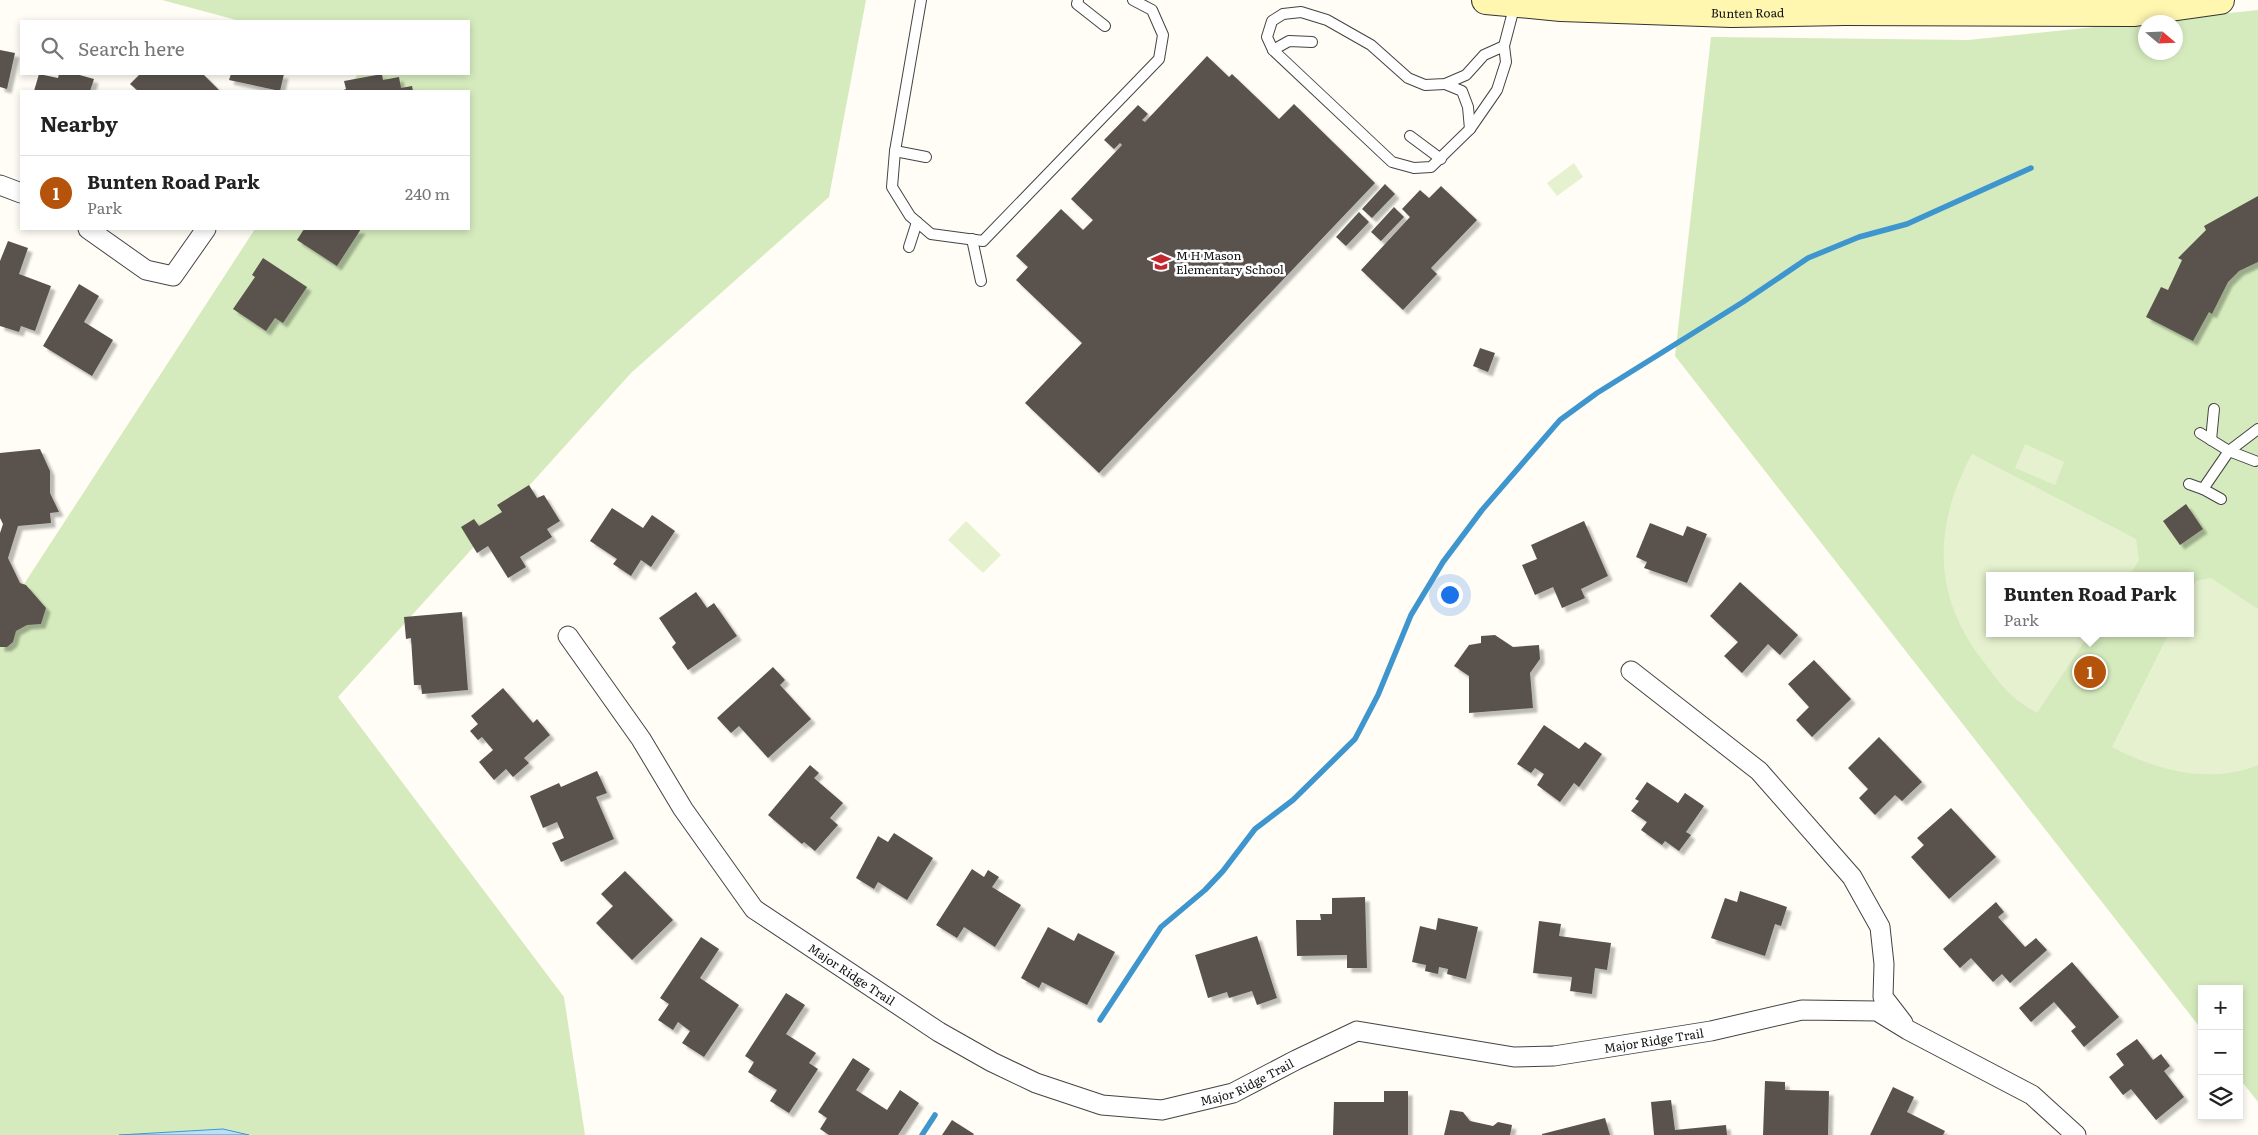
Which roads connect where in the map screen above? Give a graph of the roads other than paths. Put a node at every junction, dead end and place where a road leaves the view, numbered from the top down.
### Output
1 (921, 0) edge
2 (1078, 0) edge
3 (1133, 0) edge
4 (1486, 0) edge
5 (2220, 0) edge
6 (1515, 4) junction
7 (1844, 5) edge
8 (1106, 26) dead end
9 (1312, 42) dead end
10 (1504, 46) junction
11 (1273, 50) junction
12 (1445, 84) junction
13 (1470, 129) junction
14 (1410, 136) dead end
15 (895, 151) junction
16 (926, 157) dead end
17 (1441, 159) junction
18 (0, 185) edge
19 (20, 193) edge
20 (917, 222) junction
21 (89, 230) edge
22 (205, 230) edge
23 (972, 239) junction
24 (909, 247) dead end
25 (981, 281) dead end
26 (2214, 409) dead end
27 (2258, 429) edge
28 (2200, 433) dead end
29 (2211, 440) junction
30 (2229, 451) junction
31 (2255, 461) dead end
32 (2189, 484) dead end
33 (2204, 488) junction
34 (2221, 499) dead end
35 (568, 636) dead end
36 (1631, 671) dead end
37 (1908, 1030) junction
38 (2076, 1135) edge

1 - 15 lane
2 - 8 lane
3 - 23 lane
4 - 6 street, Bunten Road
5 - 7 street, Bunten Road
6 - 7 street, Bunten Road
6 - 10 lane
9 - 11 lane
10 - 12 lane
10 - 13 lane
11 - 12 lane
11 - 17 lane
12 - 13 lane
13 - 17 lane
14 - 17 lane
15 - 16 lane
15 - 20 lane
18 - 19 street
20 - 23 lane
20 - 24 lane
21 - 22 street
23 - 25 lane
26 - 29 lane
27 - 30 lane
28 - 29 lane
29 - 30 lane
30 - 31 lane
30 - 33 lane
32 - 33 lane
33 - 34 lane
35 - 37 street, Major Ridge Trail
36 - 37 street
37 - 38 street, Major Ridge Trail

